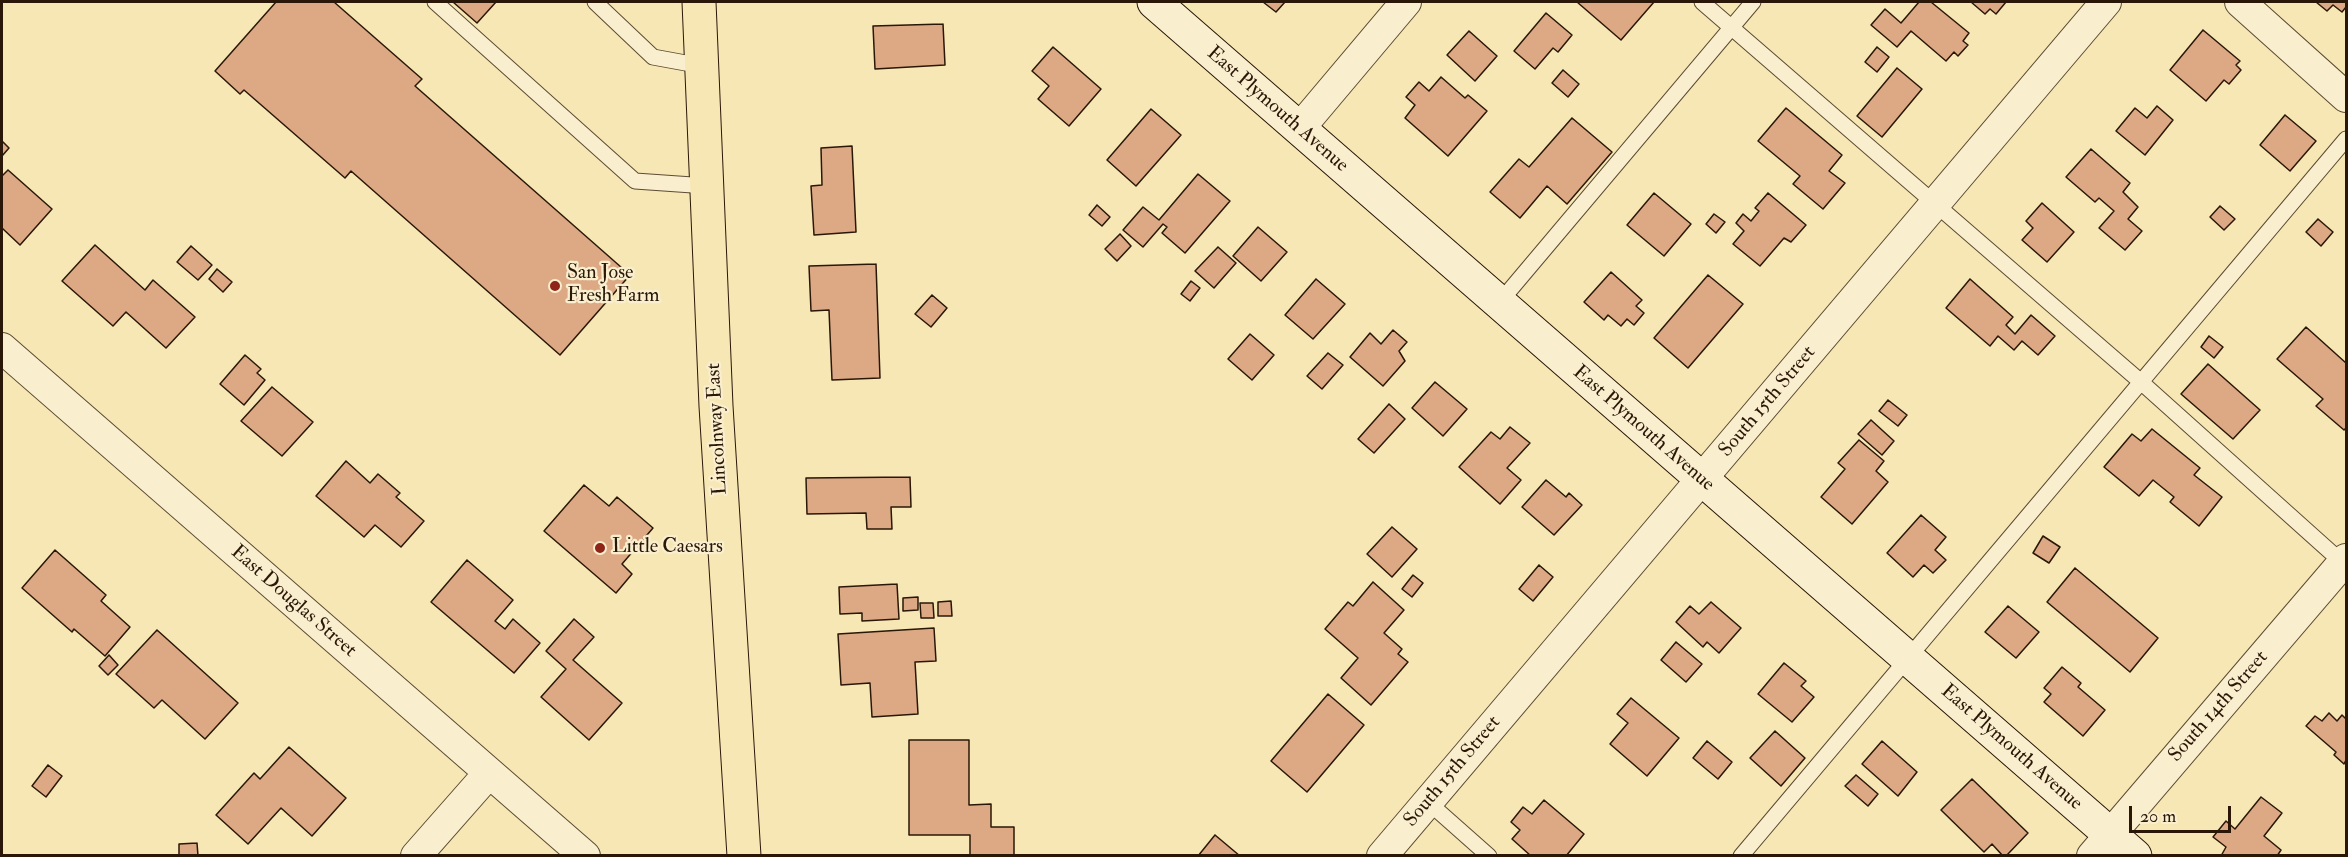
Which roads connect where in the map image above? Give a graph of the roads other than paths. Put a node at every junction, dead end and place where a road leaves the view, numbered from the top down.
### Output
1 (435, 2) edge
2 (595, 2) edge
3 (699, 2) edge
4 (1154, 2) edge
5 (1406, 2) edge
6 (1702, 2) edge
7 (1753, 2) edge
8 (2106, 2) edge
9 (2240, 2) edge
10 (1731, 27) junction
11 (702, 66) junction
12 (2346, 97) edge
13 (1299, 129) junction
14 (2346, 139) edge
15 (707, 186) junction
16 (1935, 205) junction
17 (1499, 303) junction
18 (2, 348) edge
19 (2141, 382) junction
20 (1702, 480) junction
21 (2345, 563) edge
22 (1907, 658) junction
23 (489, 773) junction
24 (1428, 802) junction
25 (2101, 844) edge
26 (416, 855) edge
27 (585, 855) edge
28 (744, 855) edge
29 (1382, 855) edge
30 (1489, 855) edge
31 (1741, 855) edge
32 (2135, 855) edge

1 - 15 lane
2 - 11 lane
3 - 11 highway, Lincolnway East
4 - 13 main road, East Plymouth Avenue
5 - 13 street
6 - 10 lane
7 - 10 lane
8 - 16 street, South 15th Street
9 - 12 street
10 - 16 lane
10 - 17 lane
11 - 15 highway, Lincolnway East
13 - 17 main road, East Plymouth Avenue
14 - 19 lane
15 - 28 highway, Lincolnway East
16 - 19 lane
16 - 20 street, South 15th Street
17 - 20 main road, East Plymouth Avenue
18 - 23 street, East Douglas Street
19 - 21 lane
19 - 22 lane
20 - 22 main road, East Plymouth Avenue
20 - 24 street, South 15th Street
21 - 25 street, South 14th Street
22 - 25 main road, East Plymouth Avenue
22 - 31 lane
23 - 26 street
23 - 27 street, East Douglas Street
24 - 29 street, South 15th Street
24 - 30 lane
25 - 32 main road, East Plymouth Avenue

